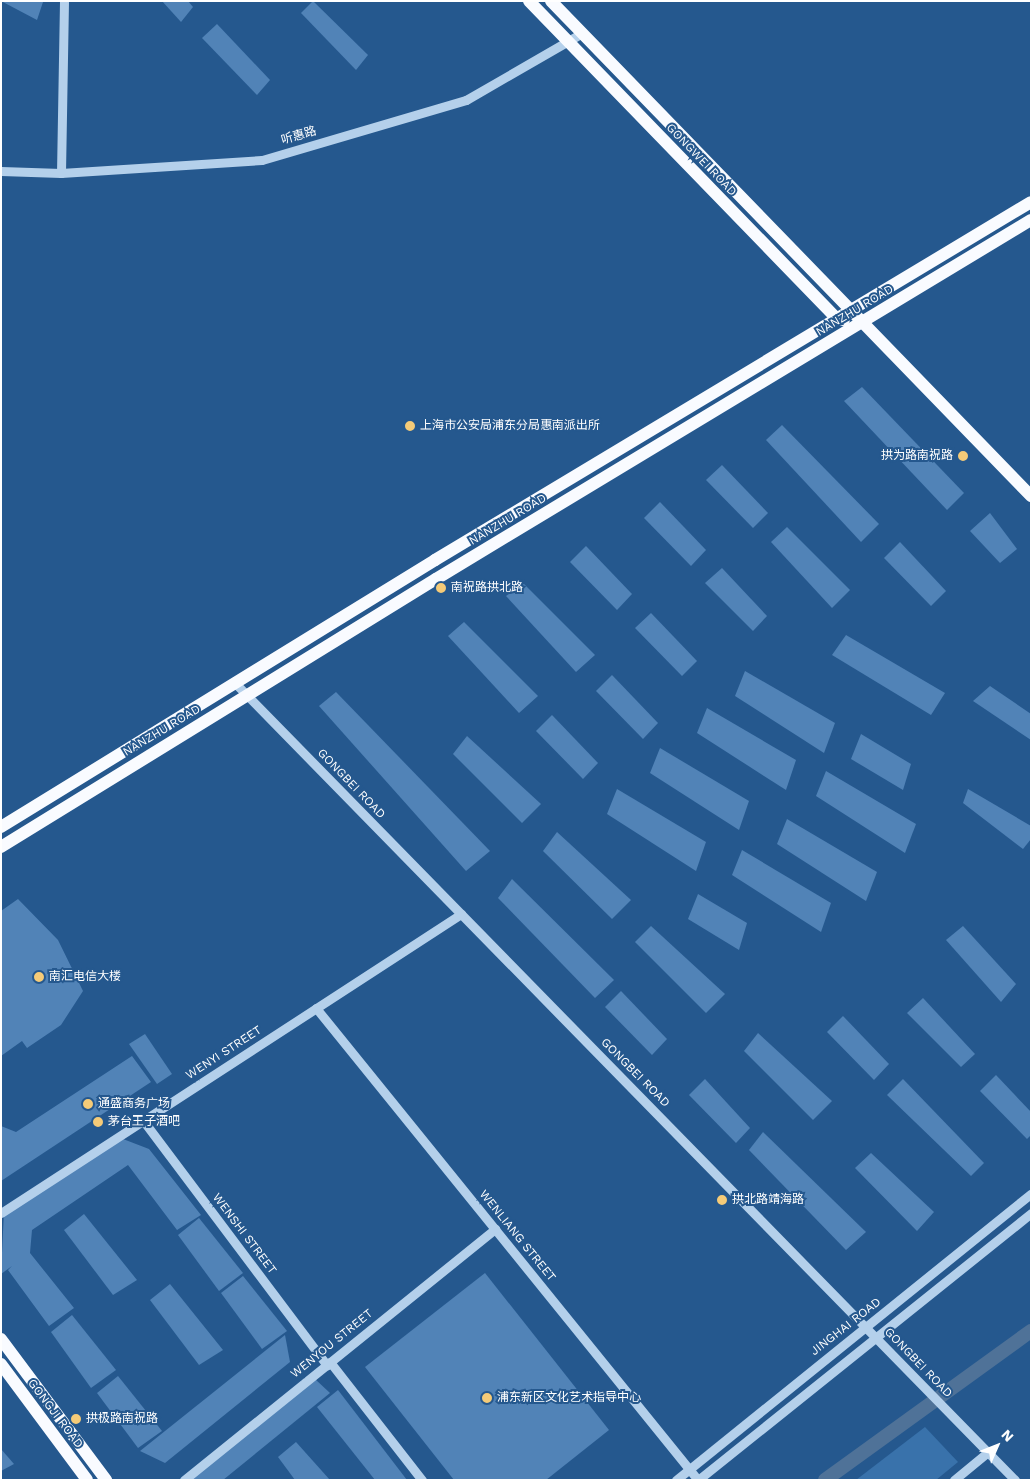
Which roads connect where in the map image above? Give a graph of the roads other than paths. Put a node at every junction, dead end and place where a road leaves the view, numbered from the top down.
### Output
1 (64, 1) edge
2 (529, 1) edge
3 (551, 1) edge
4 (582, 33) junction
5 (569, 42) junction
6 (1, 171) edge
7 (61, 173) junction
8 (1031, 202) edge
9 (1031, 220) edge
10 (851, 311) junction
11 (837, 319) junction
12 (862, 323) junction
13 (1031, 496) edge
14 (236, 684) junction
15 (248, 696) junction
16 (1, 827) edge
17 (1, 847) edge
18 (461, 914) junction
19 (316, 1008) junction
20 (142, 1119) junction
21 (1031, 1194) edge
22 (1, 1213) edge
23 (1031, 1213) edge
24 (495, 1228) junction
25 (866, 1328) junction
26 (876, 1338) junction
27 (1, 1339) edge
28 (328, 1363) junction
29 (1, 1364) edge
30 (988, 1452) junction
31 (690, 1469) junction
32 (87, 1480) edge
33 (106, 1480) edge
34 (184, 1480) edge
35 (422, 1480) edge
36 (676, 1480) edge
37 (698, 1480) edge
38 (954, 1480) edge
39 (1015, 1480) edge

1 - 7 street
2 - 5 main road, GONGWEI ROAD
3 - 4 main road, GONGWEI ROAD
4 - 5 street, 听惠路
4 - 10 main road, GONGWEI ROAD
5 - 7 street, 听惠路
5 - 11 main road, GONGWEI ROAD
6 - 7 street, 听惠路
8 - 10 main road, NANZHU ROAD
9 - 12 main road, NANZHU ROAD
10 - 11 main road, NANZHU ROAD
10 - 12 main road, GONGWEI ROAD
11 - 12 main road
11 - 14 main road, NANZHU ROAD
12 - 13 main road, GONGWEI ROAD
12 - 15 main road, NANZHU ROAD
14 - 15 street, GONGBEI ROAD
14 - 16 main road, NANZHU ROAD
15 - 17 main road, NANZHU ROAD
15 - 18 street, GONGBEI ROAD
18 - 19 street, WENYI STREET
18 - 25 street, GONGBEI ROAD
19 - 20 street, WENYI STREET
19 - 24 street, WENLIANG STREET
20 - 22 street, WENYI STREET
20 - 28 street, WENSHI STREET
21 - 25 street, JINGHAI ROAD
23 - 26 street
24 - 28 street, WENYOU STREET
24 - 31 street, WENLIANG STREET
25 - 26 street, GONGBEI ROAD
25 - 31 street, JINGHAI ROAD
26 - 30 street, GONGBEI ROAD
26 - 37 street
27 - 33 main road, GONGJI ROAD
28 - 34 street, WENYOU STREET
28 - 35 street, WENSHI STREET
29 - 32 main road, GONGJI ROAD
30 - 38 street
30 - 39 street, GONGBEI ROAD
31 - 36 street, JINGHAI ROAD
31 - 37 street, WENLIANG STREET

